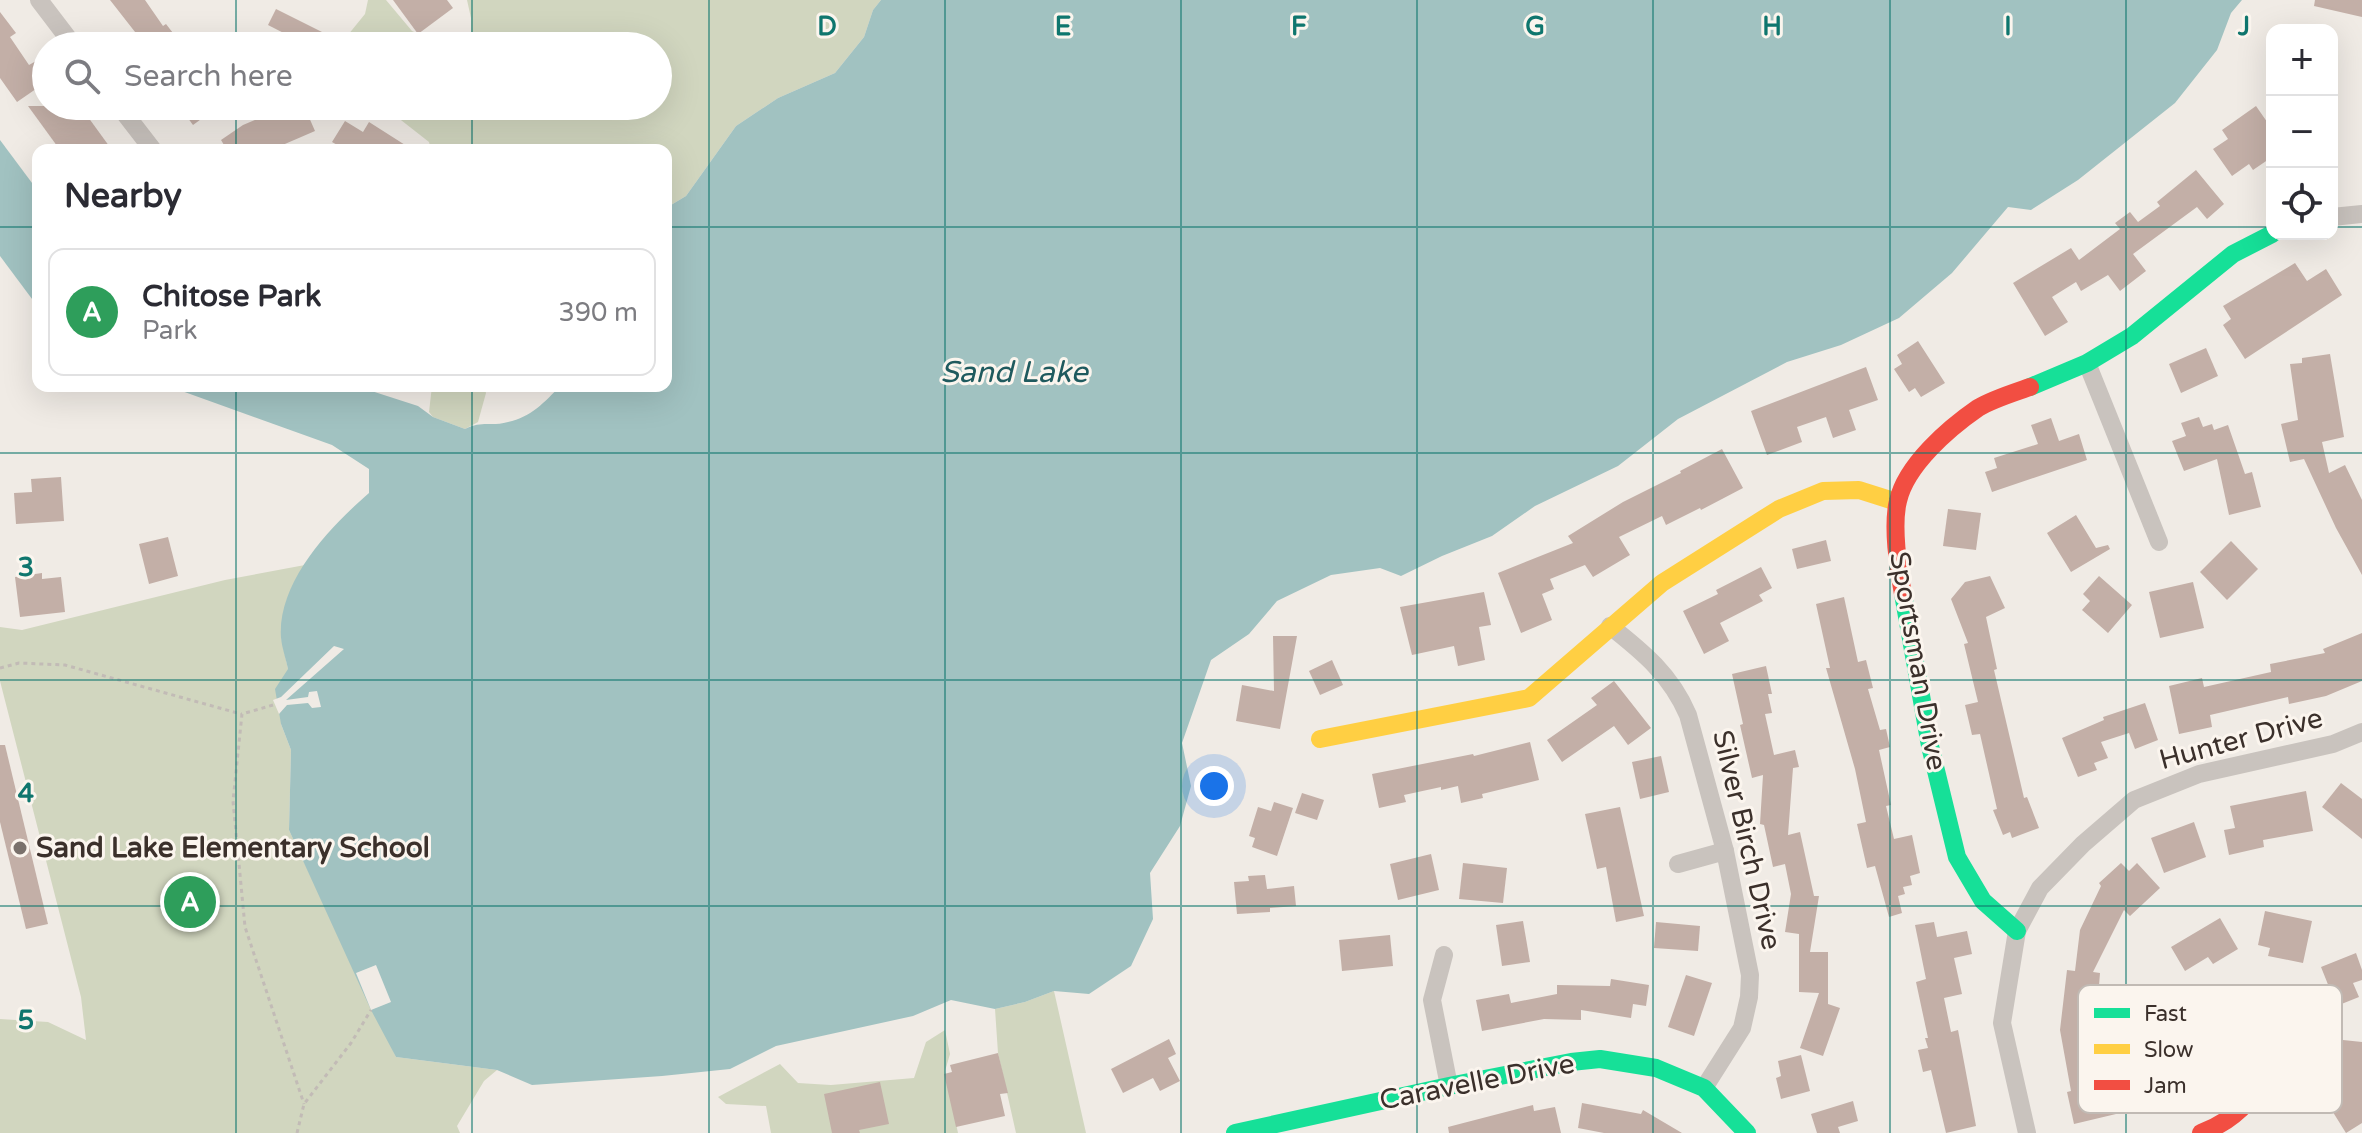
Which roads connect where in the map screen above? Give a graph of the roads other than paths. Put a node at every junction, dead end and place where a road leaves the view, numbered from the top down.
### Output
1 (39, 0) edge
2 (63, 32) edge
3 (130, 120) edge
4 (148, 144) edge
5 (2362, 214) edge
6 (2338, 216) edge
7 (2266, 237) edge
8 (2087, 363) junction
9 (1897, 502) junction
10 (2159, 542) dead end
11 (1610, 626) junction
12 (2362, 732) edge
13 (1320, 739) dead end
14 (1725, 851) junction
15 (1678, 864) dead end
16 (2017, 931) junction
17 (1444, 955) dead end
18 (1449, 1086) junction
19 (1704, 1088) junction
20 (2235, 1113) edge
21 (1299, 1126) edge
22 (1235, 1133) edge
23 (1747, 1133) edge
24 (2027, 1133) edge
25 (2201, 1133) edge

1 - 2 street
3 - 4 street
5 - 6 street
7 - 8 street, Sportsman Drive
8 - 9 street, Sportsman Drive
8 - 10 street
9 - 11 street
9 - 16 street, Sportsman Drive
11 - 13 street
11 - 14 street, Silver Birch Drive
12 - 16 street, Hunter Drive
14 - 15 street
14 - 19 street, Silver Birch Drive
16 - 24 street, Hunter Drive
17 - 18 street
18 - 19 street, Caravelle Drive
18 - 21 street, Caravelle Drive
19 - 23 street, Caravelle Drive
20 - 25 street
21 - 22 street, Caravelle Drive

